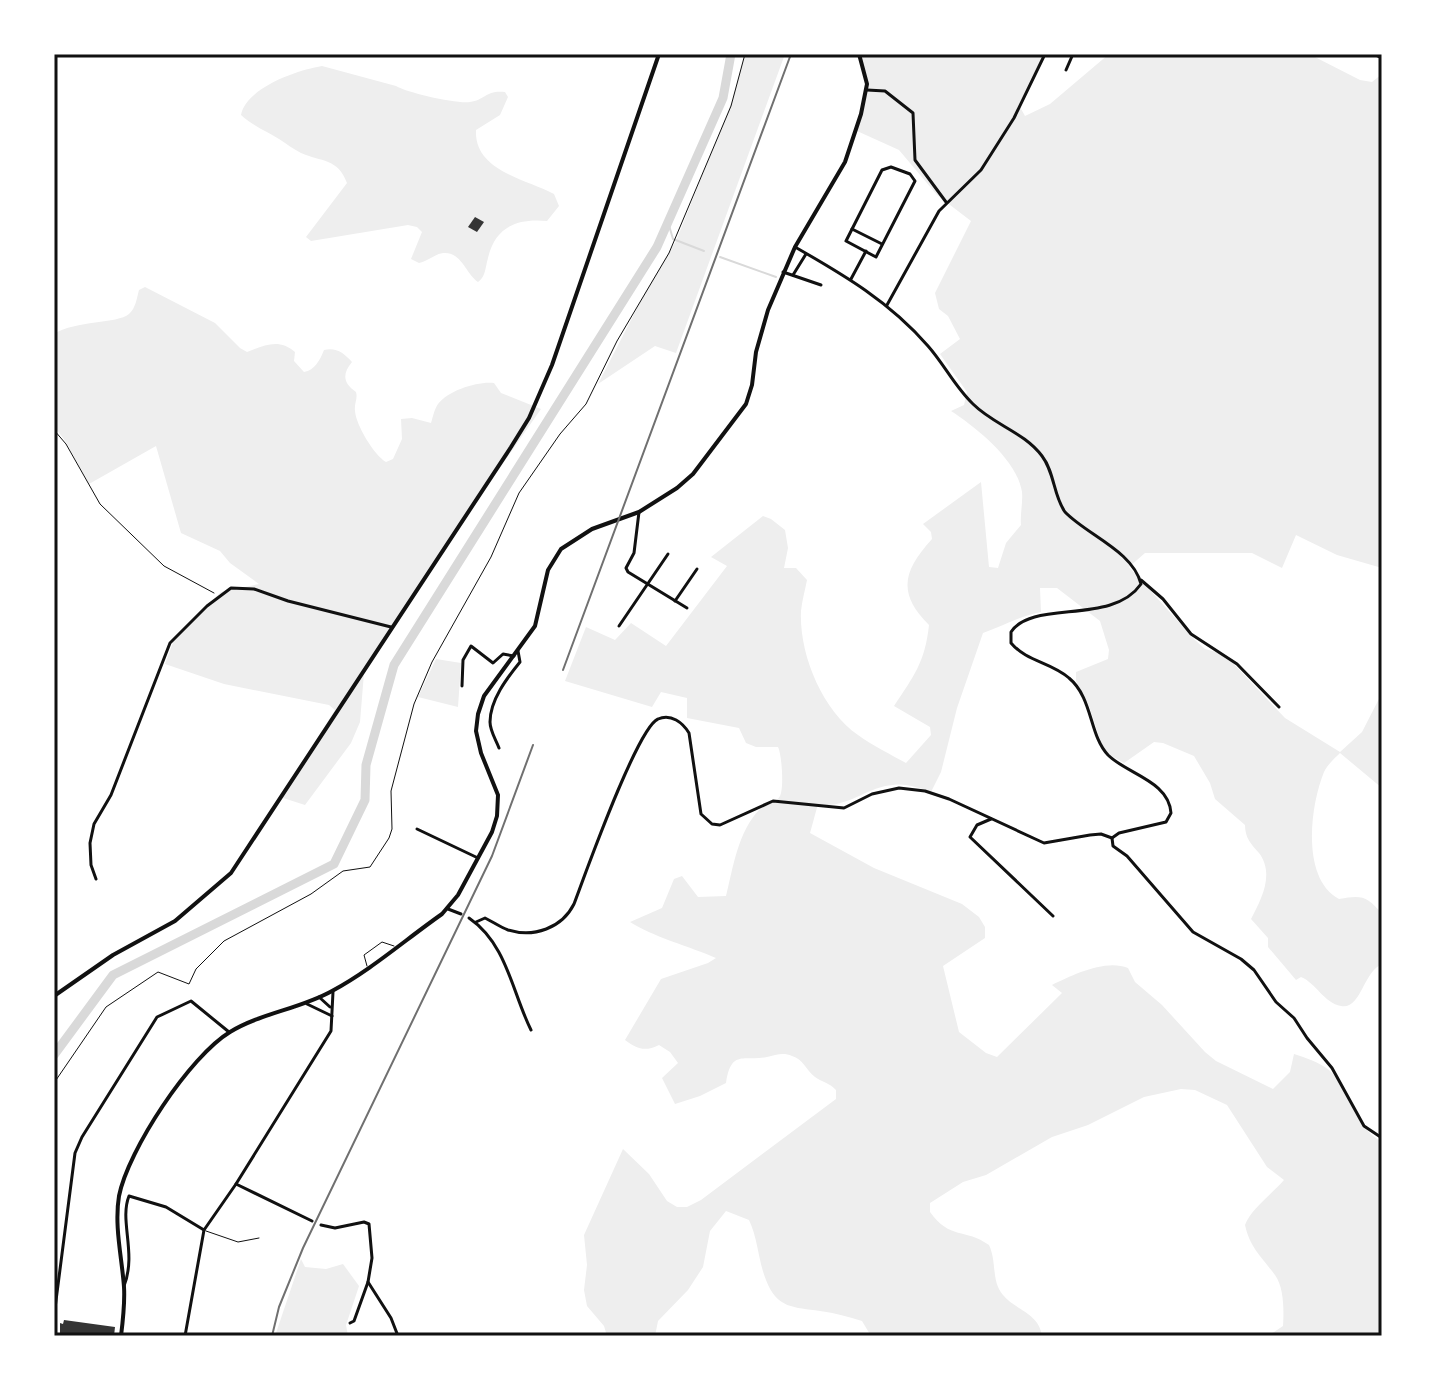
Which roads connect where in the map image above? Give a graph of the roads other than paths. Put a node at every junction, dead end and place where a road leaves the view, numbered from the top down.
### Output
1 (659, 54) edge
2 (859, 54) edge
3 (1045, 54) edge
4 (1073, 54) edge
5 (1373, 54) edge
6 (1382, 58) edge
7 (1066, 70) dead end
8 (867, 90) junction
9 (946, 202) junction
10 (852, 229) junction
11 (882, 244) junction
12 (795, 247) junction
13 (866, 251) junction
14 (807, 253) junction
15 (783, 272) junction
16 (793, 275) junction
17 (851, 279) junction
18 (821, 285) dead end
19 (887, 305) junction
20 (639, 512) junction
21 (668, 554) dead end
22 (697, 569) dead end
23 (1141, 580) junction
24 (647, 583) junction
25 (675, 601) junction
26 (687, 608) dead end
27 (619, 626) dead end
28 (393, 627) junction
29 (518, 651) junction
30 (514, 656) junction
31 (462, 686) dead end
32 (1279, 707) dead end
33 (499, 748) dead end
34 (991, 819) junction
35 (417, 829) dead end
36 (1112, 838) junction
37 (478, 858) junction
38 (96, 879) dead end
39 (448, 909) junction
40 (461, 914) dead end
41 (1053, 916) dead end
42 (469, 918) dead end
43 (476, 922) junction
44 (396, 948) junction
45 (368, 968) junction
46 (333, 991) junction
47 (54, 996) edge
48 (319, 997) junction
49 (305, 1003) junction
50 (330, 1007) junction
51 (324, 1011) junction
52 (332, 1016) junction
53 (531, 1030) dead end
54 (229, 1032) junction
55 (1382, 1138) edge
56 (236, 1184) junction
57 (312, 1221) dead end
58 (321, 1225) dead end
59 (204, 1230) junction
60 (259, 1238) dead end
61 (368, 1282) junction
62 (124, 1286) junction
63 (54, 1316) edge
64 (350, 1323) dead end
65 (121, 1336) edge
66 (185, 1336) edge
67 (398, 1336) edge

1 - 28 main road
2 - 8 main road
3 - 9 street
4 - 7 street
5 - 6 street
8 - 9 street
8 - 12 main road
9 - 19 street
10 - 11 street
10 - 11 street
10 - 13 street
11 - 13 street
12 - 14 street
12 - 15 main road
13 - 17 street
14 - 16 street
14 - 17 street
15 - 16 street
15 - 20 main road
16 - 18 street
17 - 19 street
19 - 23 street
20 - 24 street
20 - 29 main road
21 - 24 street
22 - 25 street
23 - 32 street
23 - 36 street
24 - 25 street
24 - 27 street
25 - 26 street
28 - 38 street
28 - 47 main road
29 - 30 main road
29 - 33 street
30 - 31 street
30 - 37 main road
34 - 36 street
34 - 41 street
34 - 43 street
35 - 37 street
36 - 55 street
37 - 39 main road
39 - 40 street
39 - 44 main road
42 - 43 street
43 - 53 street
44 - 45 main road
44 - 45 lane
45 - 46 main road
46 - 48 main road
46 - 50 street
48 - 49 main road
48 - 50 street
48 - 51 street
49 - 51 street
49 - 54 main road
50 - 52 street
51 - 52 street
52 - 56 street
54 - 62 main road
54 - 63 street
56 - 57 street
56 - 59 street
58 - 61 street
59 - 60 lane
59 - 62 street
59 - 66 street
61 - 64 street
61 - 67 street
62 - 65 main road

